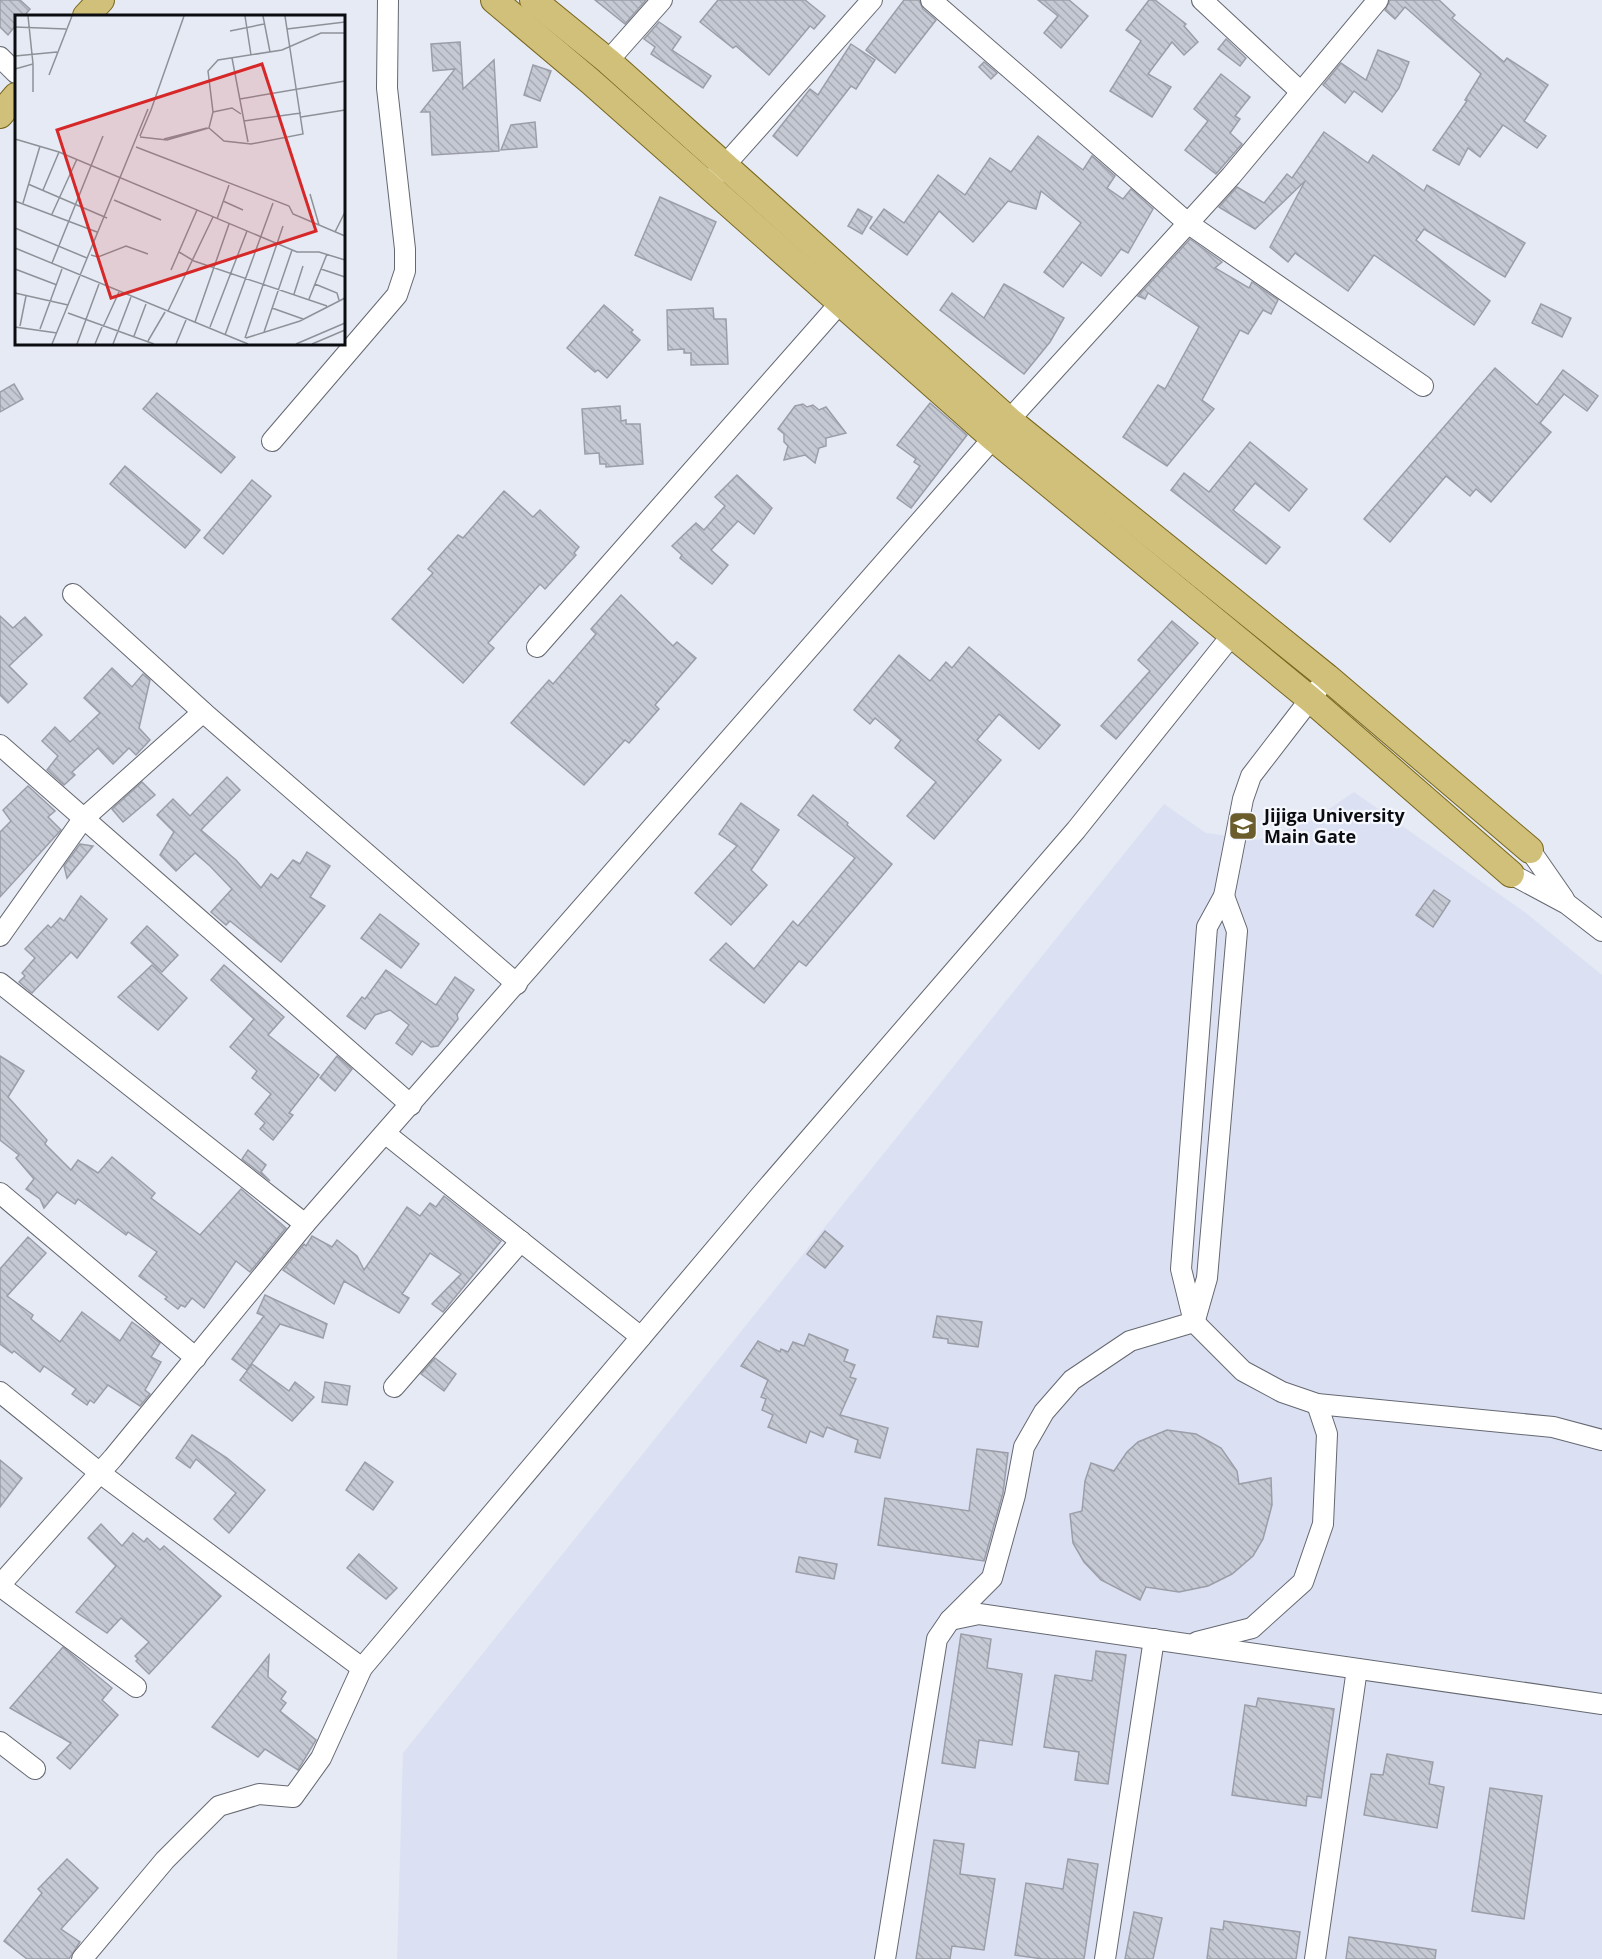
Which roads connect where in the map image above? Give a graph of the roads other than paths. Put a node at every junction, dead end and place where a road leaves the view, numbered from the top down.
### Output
1 (101, 0) edge
2 (388, 0) edge
3 (494, 0) edge
4 (533, 0) edge
5 (662, 0) edge
6 (872, 0) edge
7 (931, 0) edge
8 (1202, 0) edge
9 (1378, 0) edge
10 (87, 15) edge
11 (0, 57) edge
12 (608, 61) junction
13 (15, 72) edge
14 (1302, 92) junction
15 (15, 97) edge
16 (0, 115) edge
17 (724, 165) junction
18 (706, 186) junction
19 (1189, 224) junction
20 (840, 303) junction
21 (1424, 386) dead end
22 (1001, 429) junction
23 (272, 441) dead end
24 (73, 594) dead end
25 (1232, 634) junction
26 (537, 647) dead end
27 (1327, 676) junction
28 (1310, 699) junction
29 (203, 712) junction
30 (0, 745) edge
31 (83, 819) junction
32 (1530, 850) joint
33 (1511, 874) joint
34 (1224, 896) junction
35 (1567, 904) junction
36 (1602, 931) edge
37 (0, 936) edge
38 (0, 983) edge
39 (517, 984) junction
40 (411, 1105) junction
41 (386, 1134) junction
42 (0, 1193) edge
43 (305, 1224) junction
44 (521, 1241) junction
45 (1194, 1322) junction
46 (641, 1337) junction
47 (196, 1358) junction
48 (394, 1387) dead end
49 (0, 1392) edge
50 (1317, 1404) junction
51 (1602, 1440) edge
52 (100, 1473) junction
53 (0, 1586) edge
54 (950, 1620) junction
55 (1154, 1639) junction
56 (1189, 1644) junction
57 (362, 1668) junction
58 (1357, 1669) junction
59 (136, 1687) dead end
60 (1602, 1704) edge
61 (0, 1742) edge
62 (35, 1769) dead end
63 (82, 1959) edge
64 (885, 1959) edge
65 (1105, 1959) edge
66 (1315, 1959) edge

1 - 10 main road
2 - 23 street
3 - 18 main road
4 - 12 main road
5 - 12 street
6 - 17 street
7 - 19 street
8 - 14 street
9 - 14 street
11 - 13 street
12 - 17 main road
14 - 19 street
15 - 16 main road
17 - 18 street
17 - 22 main road
18 - 20 main road
19 - 21 street
19 - 22 street
20 - 22 main road
20 - 26 street
22 - 25 main road
22 - 27 main road
22 - 39 street
24 - 29 street
25 - 28 main road
25 - 46 street
27 - 28 street
27 - 32 main road
28 - 33 main road
28 - 34 street
29 - 31 street
29 - 39 street
30 - 31 street
31 - 37 street
31 - 40 street
32 - 35 street
33 - 35 street
34 - 45 street
34 - 45 street
35 - 36 street
38 - 43 street
39 - 40 street
40 - 41 street
41 - 43 street
41 - 44 street
42 - 47 street
43 - 47 street
44 - 46 street
44 - 48 street
45 - 50 street
45 - 54 street
46 - 57 street
47 - 52 street
49 - 52 street
50 - 51 street
50 - 56 street
52 - 53 street
52 - 57 street
53 - 59 street
54 - 55 street
54 - 64 street
55 - 56 street
55 - 65 street
56 - 58 street
57 - 63 street
58 - 60 street
58 - 66 street
61 - 62 street

